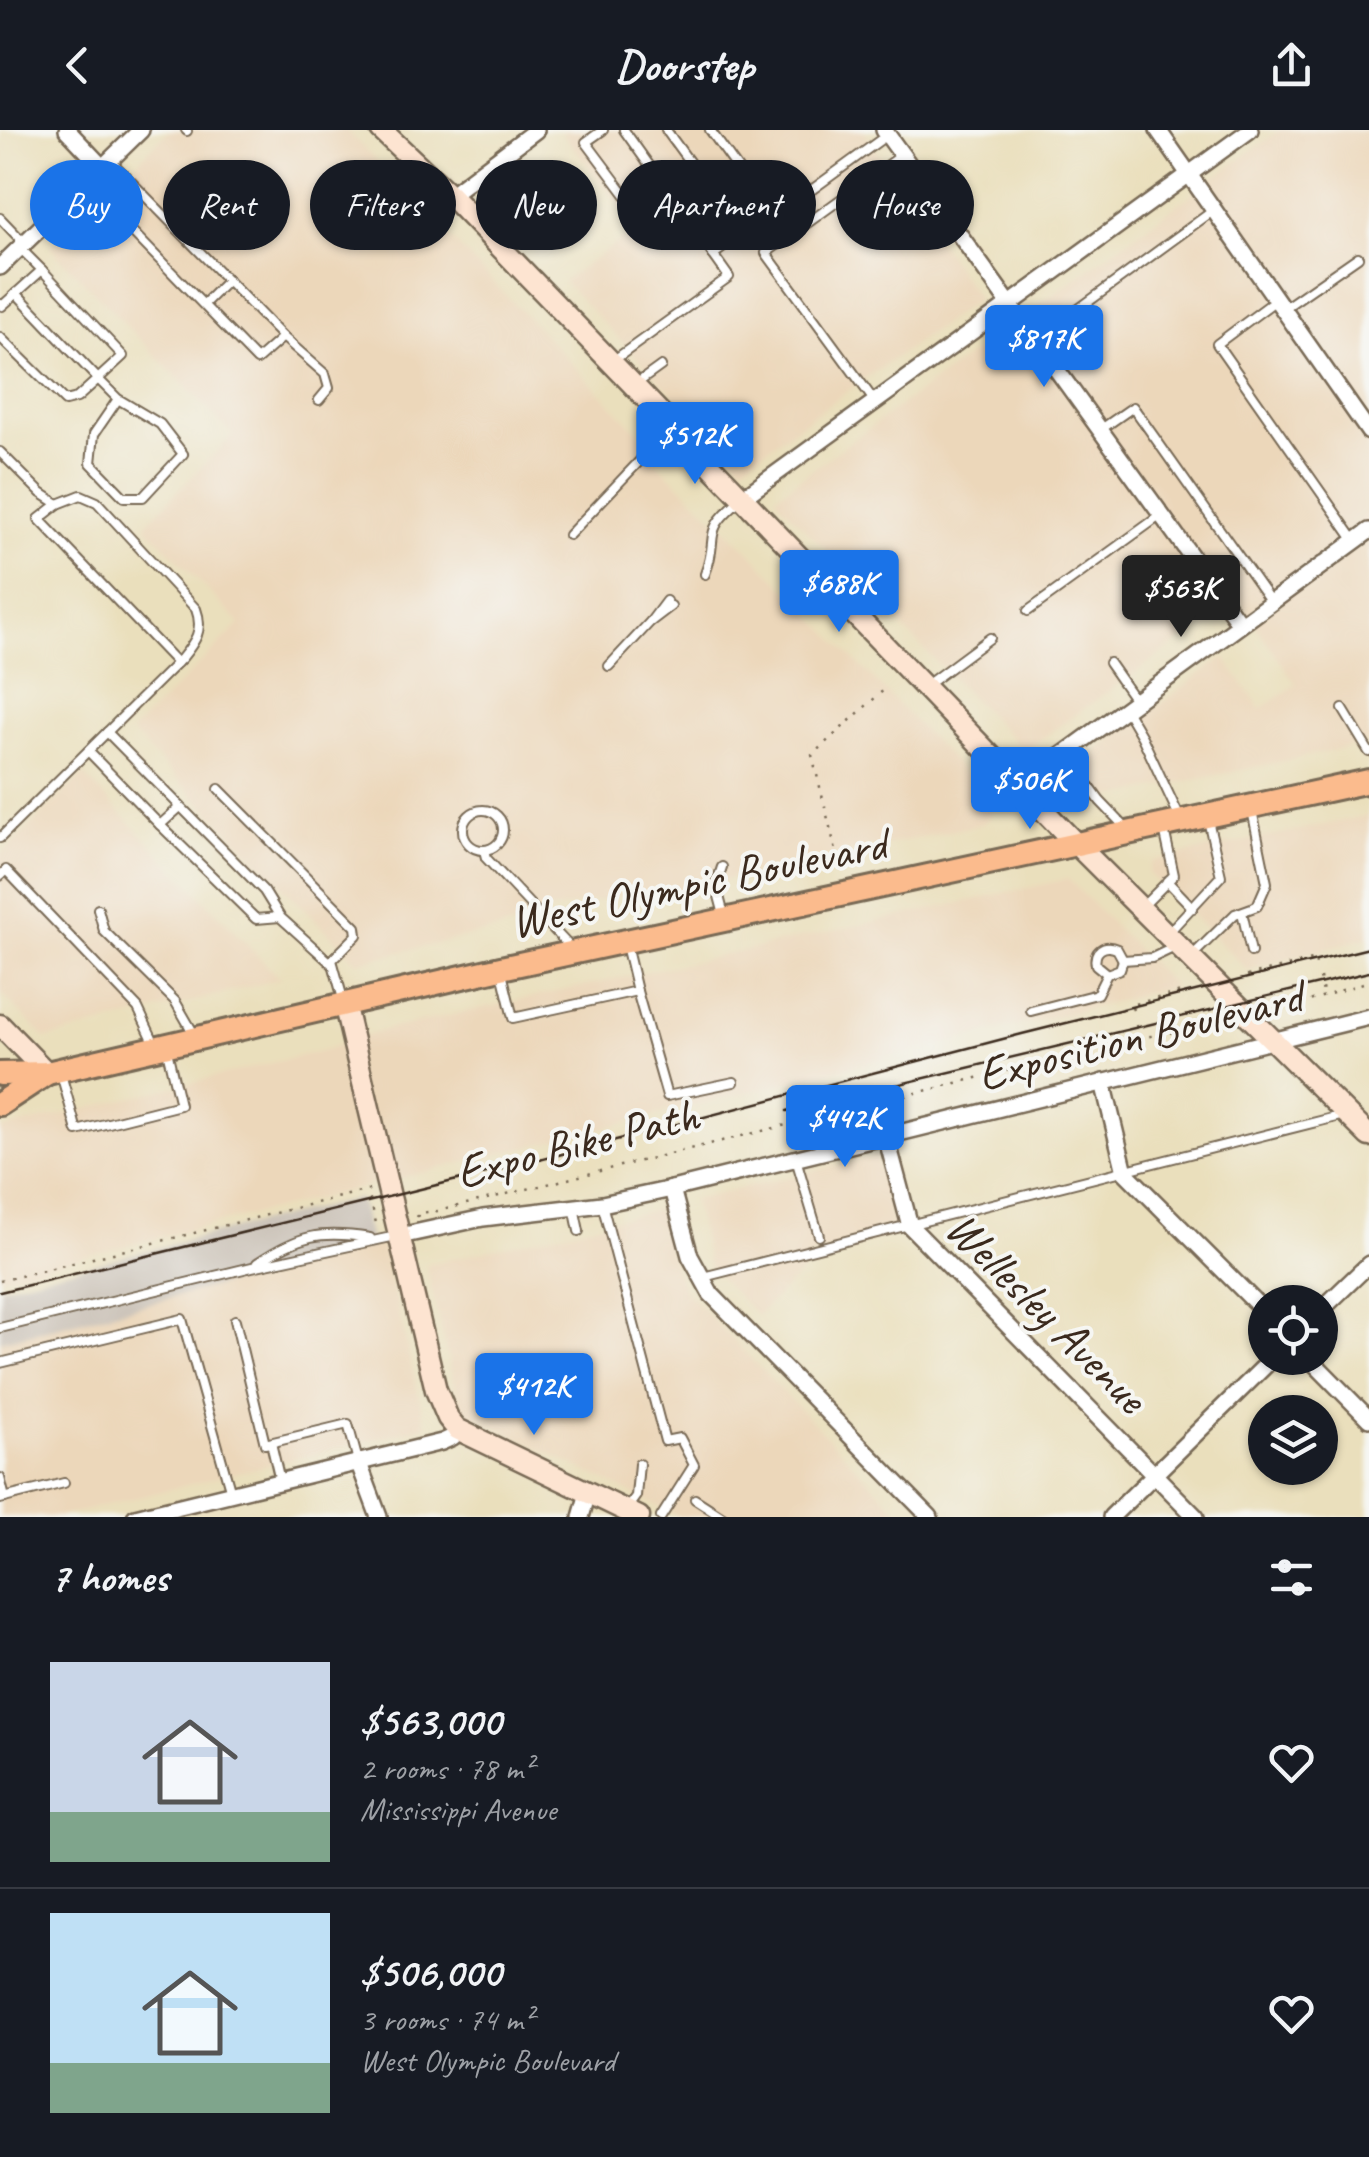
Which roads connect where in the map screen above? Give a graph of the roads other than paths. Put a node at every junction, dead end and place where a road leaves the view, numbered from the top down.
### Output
1 (67, 130) edge
2 (142, 130) edge
3 (381, 130) edge
4 (602, 130) edge
5 (624, 130) edge
6 (666, 130) edge
7 (710, 130) edge
8 (1158, 130) edge
9 (1250, 130) edge
10 (529, 132) edge
11 (886, 132) edge
12 (902, 155) junction
13 (102, 160) edge
14 (111, 160) edge
15 (413, 160) edge
16 (645, 160) edge
17 (1190, 174) junction
18 (617, 183) edge
19 (456, 190) edge
20 (143, 199) edge
21 (456, 201) edge
22 (1214, 210) junction
23 (0, 218) edge
24 (30, 237) edge
25 (143, 242) edge
26 (22, 245) junction
27 (709, 250) edge
28 (713, 255) junction
29 (1358, 257) dead end
30 (0, 267) edge
31 (42, 270) junction
32 (228, 280) junction
33 (16, 292) junction
34 (204, 304) junction
35 (1010, 304) junction
36 (1280, 304) junction
37 (1, 306) edge
38 (283, 337) junction
39 (1036, 340) junction
40 (2, 344) edge
41 (610, 363) junction
42 (661, 366) dead end
43 (98, 379) junction
44 (634, 386) junction
45 (118, 398) junction
46 (319, 400) dead end
47 (875, 402) junction
48 (672, 428) junction
49 (1100, 430) junction
50 (1369, 432) edge
51 (0, 452) edge
52 (741, 499) junction
53 (58, 504) junction
54 (1162, 515) junction
55 (568, 535) dead end
56 (1362, 536) edge
57 (704, 570) dead end
58 (1271, 602) junction
59 (668, 604) dead end
60 (1028, 611) dead end
61 (1240, 624) junction
62 (990, 638) dead end
63 (177, 663) junction
64 (1108, 663) dead end
65 (608, 666) dead end
66 (924, 686) junction
67 (1130, 705) junction
68 (1343, 709) dead end
69 (107, 732) junction
70 (88, 751) junction
71 (1066, 752) junction
72 (1369, 752) edge
73 (1369, 781) edge
74 (1020, 786) junction
75 (218, 789) dead end
76 (1250, 806) junction
77 (180, 808) junction
78 (1206, 815) junction
79 (1172, 823) junction
80 (160, 825) junction
81 (1129, 832) junction
82 (0, 838) edge
83 (1075, 843) junction
84 (484, 850) junction
85 (722, 868) dead end
86 (0, 876) edge
87 (1168, 881) junction
88 (1141, 907) junction
89 (1193, 908) junction
90 (98, 910) dead end
91 (1242, 912) junction
92 (280, 917) junction
93 (725, 920) junction
94 (625, 942) junction
95 (1179, 945) junction
96 (575, 952) junction
97 (1251, 952) dead end
98 (1123, 960) junction
99 (333, 965) junction
100 (501, 968) junction
101 (1107, 974) junction
102 (637, 991) junction
103 (344, 1003) junction
104 (1031, 1011) dead end
105 (1369, 1017) edge
106 (0, 1025) edge
107 (196, 1038) junction
108 (1276, 1040) junction
109 (162, 1047) junction
110 (54, 1071) junction
111 (0, 1074) edge
112 (734, 1082) dead end
113 (1102, 1082) junction
114 (0, 1104) edge
115 (1357, 1115) edge
116 (886, 1136) junction
117 (1369, 1136) edge
118 (796, 1159) junction
119 (1126, 1172) junction
120 (672, 1190) junction
121 (602, 1204) junction
122 (574, 1206) junction
123 (910, 1226) junction
124 (580, 1231) dead end
125 (400, 1236) junction
126 (819, 1236) dead end
127 (375, 1239) junction
128 (1369, 1264) edge
129 (252, 1267) junction
130 (700, 1278) junction
131 (1338, 1294) edge
132 (1248, 1295) edge
133 (235, 1320) dead end
134 (0, 1328) edge
135 (0, 1363) edge
136 (1256, 1375) edge
137 (1325, 1375) edge
138 (1369, 1420) edge
139 (457, 1429) junction
140 (270, 1443) junction
141 (358, 1462) junction
142 (640, 1464) dead end
143 (1155, 1474) junction
144 (0, 1478) edge
145 (280, 1481) junction
146 (64, 1483) dead end
147 (230, 1493) junction
148 (588, 1493) junction
149 (2, 1499) edge
150 (694, 1500) dead end
151 (160, 1514) edge
152 (632, 1514) edge
153 (135, 1517) edge
154 (379, 1517) edge
155 (582, 1517) edge
156 (660, 1517) edge
157 (723, 1517) edge
158 (930, 1517) edge
159 (1111, 1517) edge
160 (1196, 1517) edge

1 - 13 street
2 - 14 street
3 - 15 main road
4 - 18 lane
5 - 16 lane
6 - 28 lane
7 - 11 lane
8 - 17 street
9 - 17 street
10 - 19 street
11 - 12 street
12 - 35 street
12 - 47 lane
17 - 22 street
17 - 35 street
20 - 32 lane
21 - 41 main road
22 - 36 street
22 - 39 lane
23 - 26 lane
24 - 26 street
25 - 34 lane
26 - 30 street
26 - 31 lane
27 - 28 lane
28 - 41 lane
29 - 36 lane
31 - 33 lane
31 - 43 lane
32 - 34 lane
32 - 38 lane
33 - 37 lane
33 - 43 lane
34 - 38 lane
35 - 39 street
35 - 47 street
36 - 50 street
36 - 56 lane
38 - 46 lane
39 - 49 street
40 - 43 lane
41 - 44 main road
42 - 44 lane
43 - 45 lane
44 - 48 main road
45 - 45 lane
47 - 52 street
48 - 52 main road
48 - 55 lane
49 - 54 street
49 - 58 lane
51 - 53 lane
52 - 57 lane
52 - 66 main road
53 - 63 lane
53 - 63 lane
54 - 60 lane
54 - 61 street
56 - 58 street
58 - 61 street
59 - 65 lane
61 - 67 street
62 - 66 lane
63 - 69 lane
64 - 67 lane
66 - 74 main road
67 - 71 street
67 - 79 lane
68 - 72 lane
69 - 70 lane
69 - 77 lane
70 - 80 lane
70 - 82 lane
71 - 74 street
71 - 81 lane
73 - 76 main road, West Olympic Boulevard
74 - 83 main road
75 - 99 lane
76 - 78 main road, West Olympic Boulevard
76 - 91 lane
77 - 80 lane
77 - 92 lane
78 - 79 main road, West Olympic Boulevard
78 - 89 lane
79 - 81 main road, West Olympic Boulevard
79 - 87 lane
80 - 92 lane
81 - 83 main road, West Olympic Boulevard
83 - 88 main road
83 - 93 main road, West Olympic Boulevard
84 - 84 lane
84 - 96 lane
85 - 93 lane
86 - 109 lane
87 - 88 lane
87 - 89 lane
88 - 95 main road
89 - 95 lane
90 - 107 lane
91 - 95 lane
91 - 97 lane
92 - 99 lane
93 - 94 main road, West Olympic Boulevard
94 - 96 main road, West Olympic Boulevard
94 - 102 lane
95 - 98 lane
95 - 108 main road
96 - 100 main road, West Olympic Boulevard
98 - 101 lane
98 - 101 lane
99 - 103 lane
100 - 102 lane
100 - 103 main road, West Olympic Boulevard
101 - 104 lane
102 - 112 lane
103 - 107 main road, West Olympic Boulevard
103 - 125 main road
105 - 108 street, Exposition Boulevard
106 - 110 main road
107 - 109 main road, West Olympic Boulevard
108 - 113 street, Exposition Boulevard
108 - 115 main road
109 - 110 main road, West Olympic Boulevard
109 - 110 lane
110 - 111 main road
110 - 114 main road
113 - 116 street, Exposition Boulevard
113 - 119 street
115 - 117 main road
115 - 119 lane
116 - 118 street, Exposition Boulevard
116 - 123 street, Wellesley Avenue
118 - 120 street, Exposition Boulevard
118 - 126 lane
119 - 123 lane
119 - 132 street
120 - 121 street, Exposition Boulevard
120 - 130 street
121 - 122 street, Exposition Boulevard
121 - 156 lane
122 - 124 lane
122 - 125 street, Exposition Boulevard
123 - 130 lane
123 - 143 street, Wellesley Avenue
125 - 127 lane
125 - 139 main road
127 - 129 lane
127 - 129 lane
128 - 131 street
129 - 134 lane
130 - 158 street
133 - 140 lane
135 - 147 lane
136 - 143 street
137 - 138 street
139 - 141 street
139 - 148 main road
140 - 141 lane
140 - 145 lane
141 - 145 street
141 - 154 street
142 - 152 lane
143 - 159 street
143 - 160 street, Wellesley Avenue
144 - 149 lane
145 - 147 street
146 - 149 lane
147 - 151 street
148 - 152 main road
148 - 155 street
150 - 157 lane
151 - 153 street

